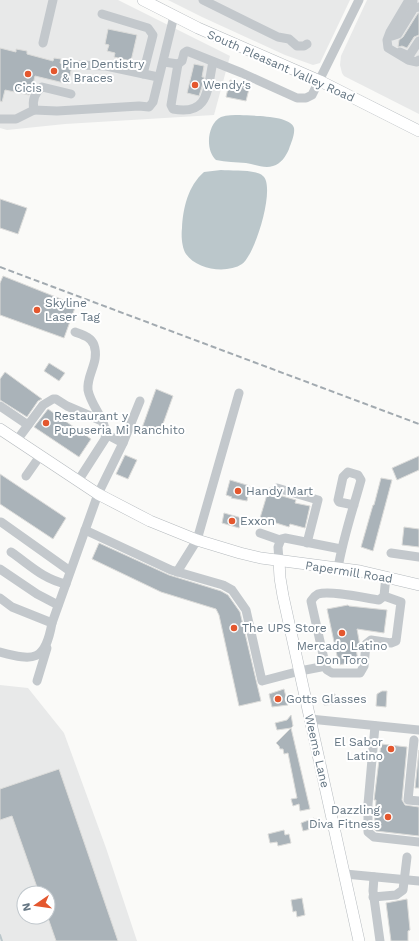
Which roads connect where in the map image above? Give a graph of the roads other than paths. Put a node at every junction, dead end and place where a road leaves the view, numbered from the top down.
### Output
1 (53, 0) edge
2 (143, 0) edge
3 (203, 0) edge
4 (359, 0) edge
5 (417, 2) edge
6 (102, 14) dead end
7 (174, 16) junction
8 (419, 42) edge
9 (43, 43) dead end
10 (306, 44) dead end
11 (419, 60) edge
12 (164, 62) junction
13 (213, 62) junction
14 (178, 64) junction
15 (78, 65) dead end
16 (143, 74) junction
17 (158, 77) junction
18 (320, 82) junction
19 (71, 94) dead end
20 (34, 110) junction
21 (0, 119) edge
22 (419, 131) edge
23 (75, 332) dead end
24 (239, 393) dead end
25 (140, 401) dead end
26 (0, 406) edge
27 (102, 421) junction
28 (28, 425) junction
29 (0, 429) edge
30 (106, 434) junction
31 (17, 440) junction
32 (123, 443) junction
33 (40, 456) junction
34 (26, 476) dead end
35 (78, 481) junction
36 (277, 488) dead end
37 (98, 494) junction
38 (354, 505) junction
39 (1, 522) dead end
40 (85, 530) junction
41 (260, 533) dead end
42 (197, 540) junction
43 (280, 540) junction
44 (307, 543) junction
45 (341, 549) junction
46 (11, 552) dead end
47 (391, 553) dead end
48 (419, 557) edge
49 (279, 561) junction
50 (338, 568) junction
51 (0, 569) edge
52 (70, 571) junction
53 (178, 572) junction
54 (386, 576) junction
55 (66, 584) junction
56 (419, 584) edge
57 (384, 596) junction
58 (0, 598) edge
59 (58, 605) junction
60 (52, 623) junction
61 (49, 641) junction
62 (0, 652) edge
63 (326, 666) junction
64 (300, 671) junction
65 (36, 681) dead end
66 (310, 719) junction
67 (375, 726) junction
68 (419, 730) edge
69 (414, 740) dead end
70 (419, 801) edge
71 (419, 842) edge
72 (407, 857) dead end
73 (345, 874) junction
74 (374, 877) junction
75 (405, 879) junction
76 (419, 881) edge
77 (374, 897) junction
78 (359, 941) edge
79 (380, 941) edge

1 - 9 street
2 - 7 main road, South Pleasant Valley Road
3 - 10 street
4 - 18 street
5 - 8 street
5 - 11 street
6 - 16 street
7 - 12 street
7 - 18 main road, South Pleasant Valley Road
12 - 14 street
12 - 17 street
13 - 14 street
13 - 14 street
13 - 18 street
15 - 16 street
16 - 17 street
17 - 20 street
18 - 22 main road, South Pleasant Valley Road
19 - 20 street
20 - 21 street
23 - 27 street
24 - 42 street
25 - 32 street
26 - 28 street
27 - 28 street
27 - 30 street
28 - 31 street
29 - 31 main road, Papermill Road
30 - 32 street
30 - 35 street
31 - 33 main road, Papermill Road
32 - 37 street
33 - 34 street
33 - 35 main road, Papermill Road
35 - 37 main road, Papermill Road
36 - 44 street
37 - 40 street
37 - 42 main road, Papermill Road
38 - 38 street
38 - 45 street
39 - 52 street
40 - 52 street
40 - 53 street
41 - 43 street
42 - 49 main road, Papermill Road
42 - 53 street
43 - 44 street
43 - 49 street
44 - 45 street
45 - 50 street
46 - 55 street
47 - 48 street
49 - 50 main road, Papermill Road
49 - 64 main road, Weems Lane
50 - 54 main road, Papermill Road
51 - 59 street
52 - 55 street
53 - 64 street
54 - 56 main road, Papermill Road
54 - 57 street
55 - 59 street
57 - 63 street
57 - 63 street
58 - 60 street
59 - 60 street
60 - 61 street
61 - 62 street
61 - 65 street
63 - 64 street
64 - 66 main road, Weems Lane
66 - 67 street
66 - 73 main road, Weems Lane
67 - 68 street
67 - 71 street
69 - 70 street
72 - 75 street
73 - 74 street
73 - 78 main road, Weems Lane
74 - 75 street
74 - 77 street
75 - 76 street
75 - 77 street
77 - 79 street

